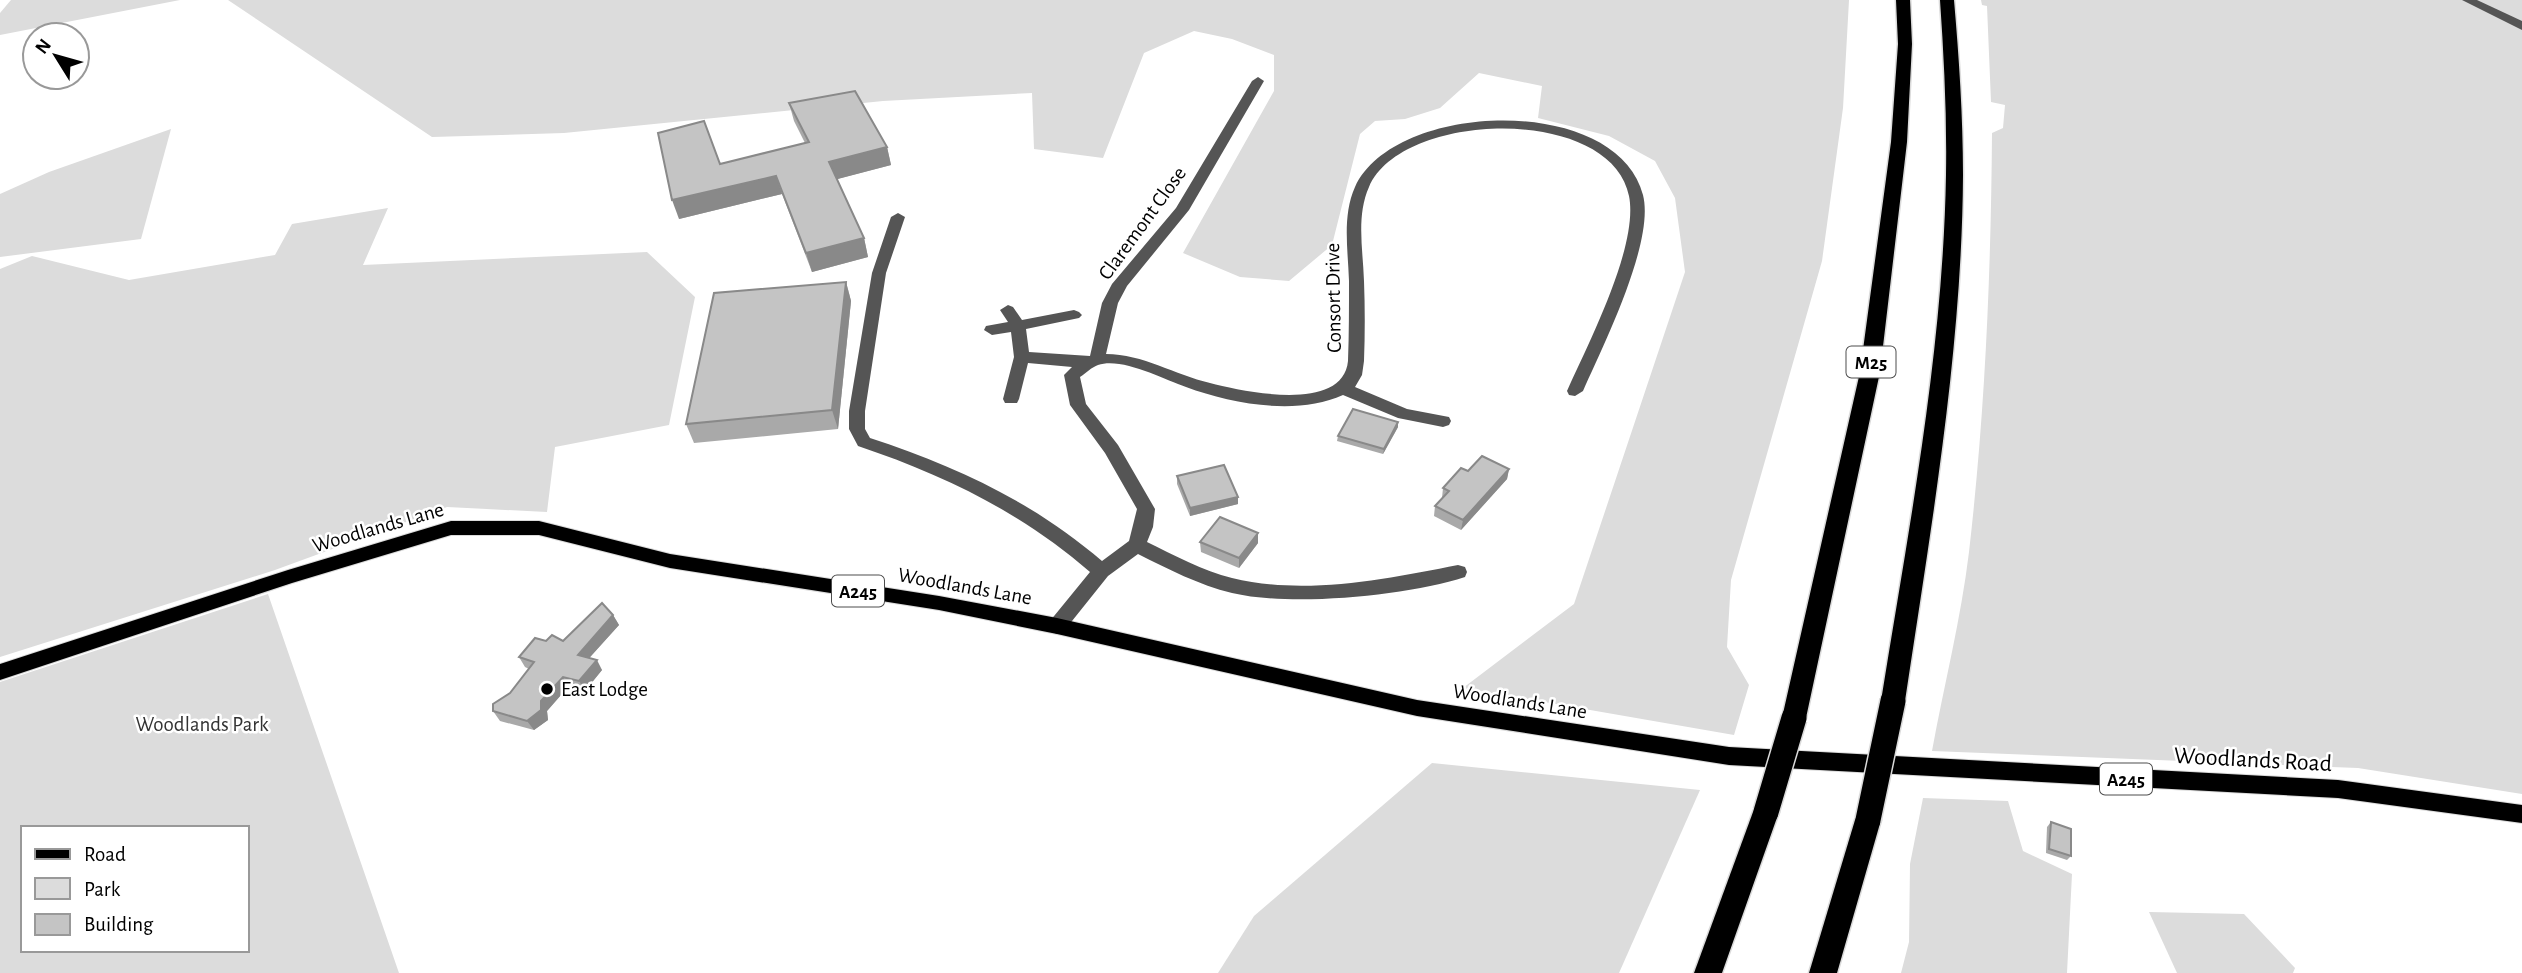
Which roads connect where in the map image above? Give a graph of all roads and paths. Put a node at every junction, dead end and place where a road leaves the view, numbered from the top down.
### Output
1 (1903, 0) edge
2 (1947, 0) edge
3 (2468, 0) edge
4 (2522, 26) edge
5 (1258, 81) dead end
6 (898, 217) dead end
7 (1008, 310) dead end
8 (1074, 314) dead end
9 (1018, 325) junction
10 (992, 330) dead end
11 (1022, 357) junction
12 (1093, 361) junction
13 (1342, 388) junction
14 (1575, 391) dead end
15 (1011, 398) dead end
16 (1443, 421) dead end
17 (1136, 545) junction
18 (1101, 571) junction
19 (1458, 572) dead end
20 (1057, 626) junction
21 (0, 672) edge
22 (1729, 756) joint
23 (2522, 814) edge
24 (1708, 973) edge
25 (1823, 973) edge

1 - 24 highway, M25, bridge
2 - 25 highway, bridge
3 - 4 street
5 - 12 street, Claremont Close
6 - 18 street
7 - 9 street
8 - 9 street
9 - 10 street
9 - 11 street
11 - 12 street
11 - 15 street
12 - 13 street
12 - 17 street
13 - 14 street, Consort Drive
13 - 16 street
17 - 18 street
17 - 19 street
18 - 20 street
20 - 21 main road, Woodlands Lane / A245
20 - 22 main road, Woodlands Lane / A245
22 - 23 main road, Woodlands Road / A245

